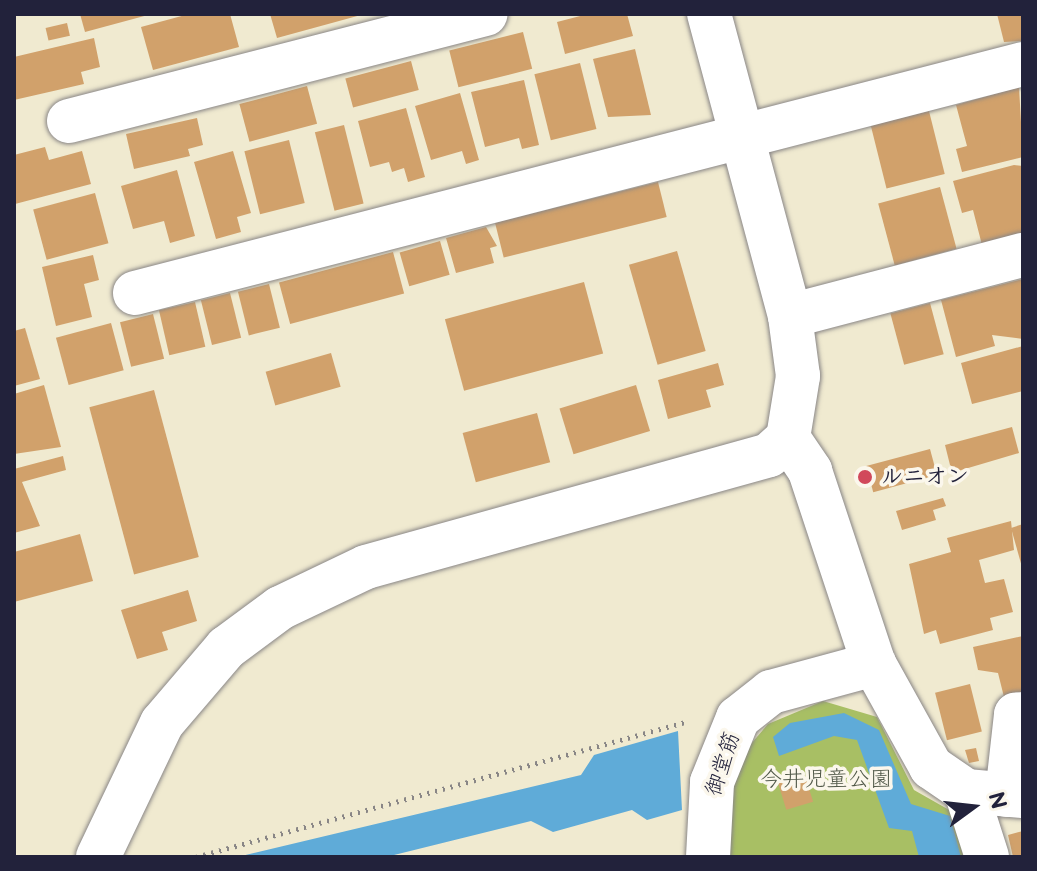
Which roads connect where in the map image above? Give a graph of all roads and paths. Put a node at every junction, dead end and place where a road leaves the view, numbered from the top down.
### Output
1 (485, 14) edge
2 (709, 14) edge
3 (1023, 64) edge
4 (69, 121) dead end
5 (745, 136) junction
6 (1023, 255) edge
7 (135, 293) dead end
8 (790, 316) junction
9 (788, 438) junction
10 (874, 664) junction
11 (1023, 714) edge
12 (738, 718) junction
13 (989, 815) edge
14 (98, 857) edge
15 (196, 857) edge
16 (708, 857) edge

1 - 4 street
2 - 5 street
3 - 5 street
5 - 7 street
5 - 8 street
6 - 8 street
8 - 9 street
9 - 10 street
9 - 14 street
10 - 12 street
10 - 13 street
11 - 13 street
12 - 15 path
12 - 16 street, 御堂筋

